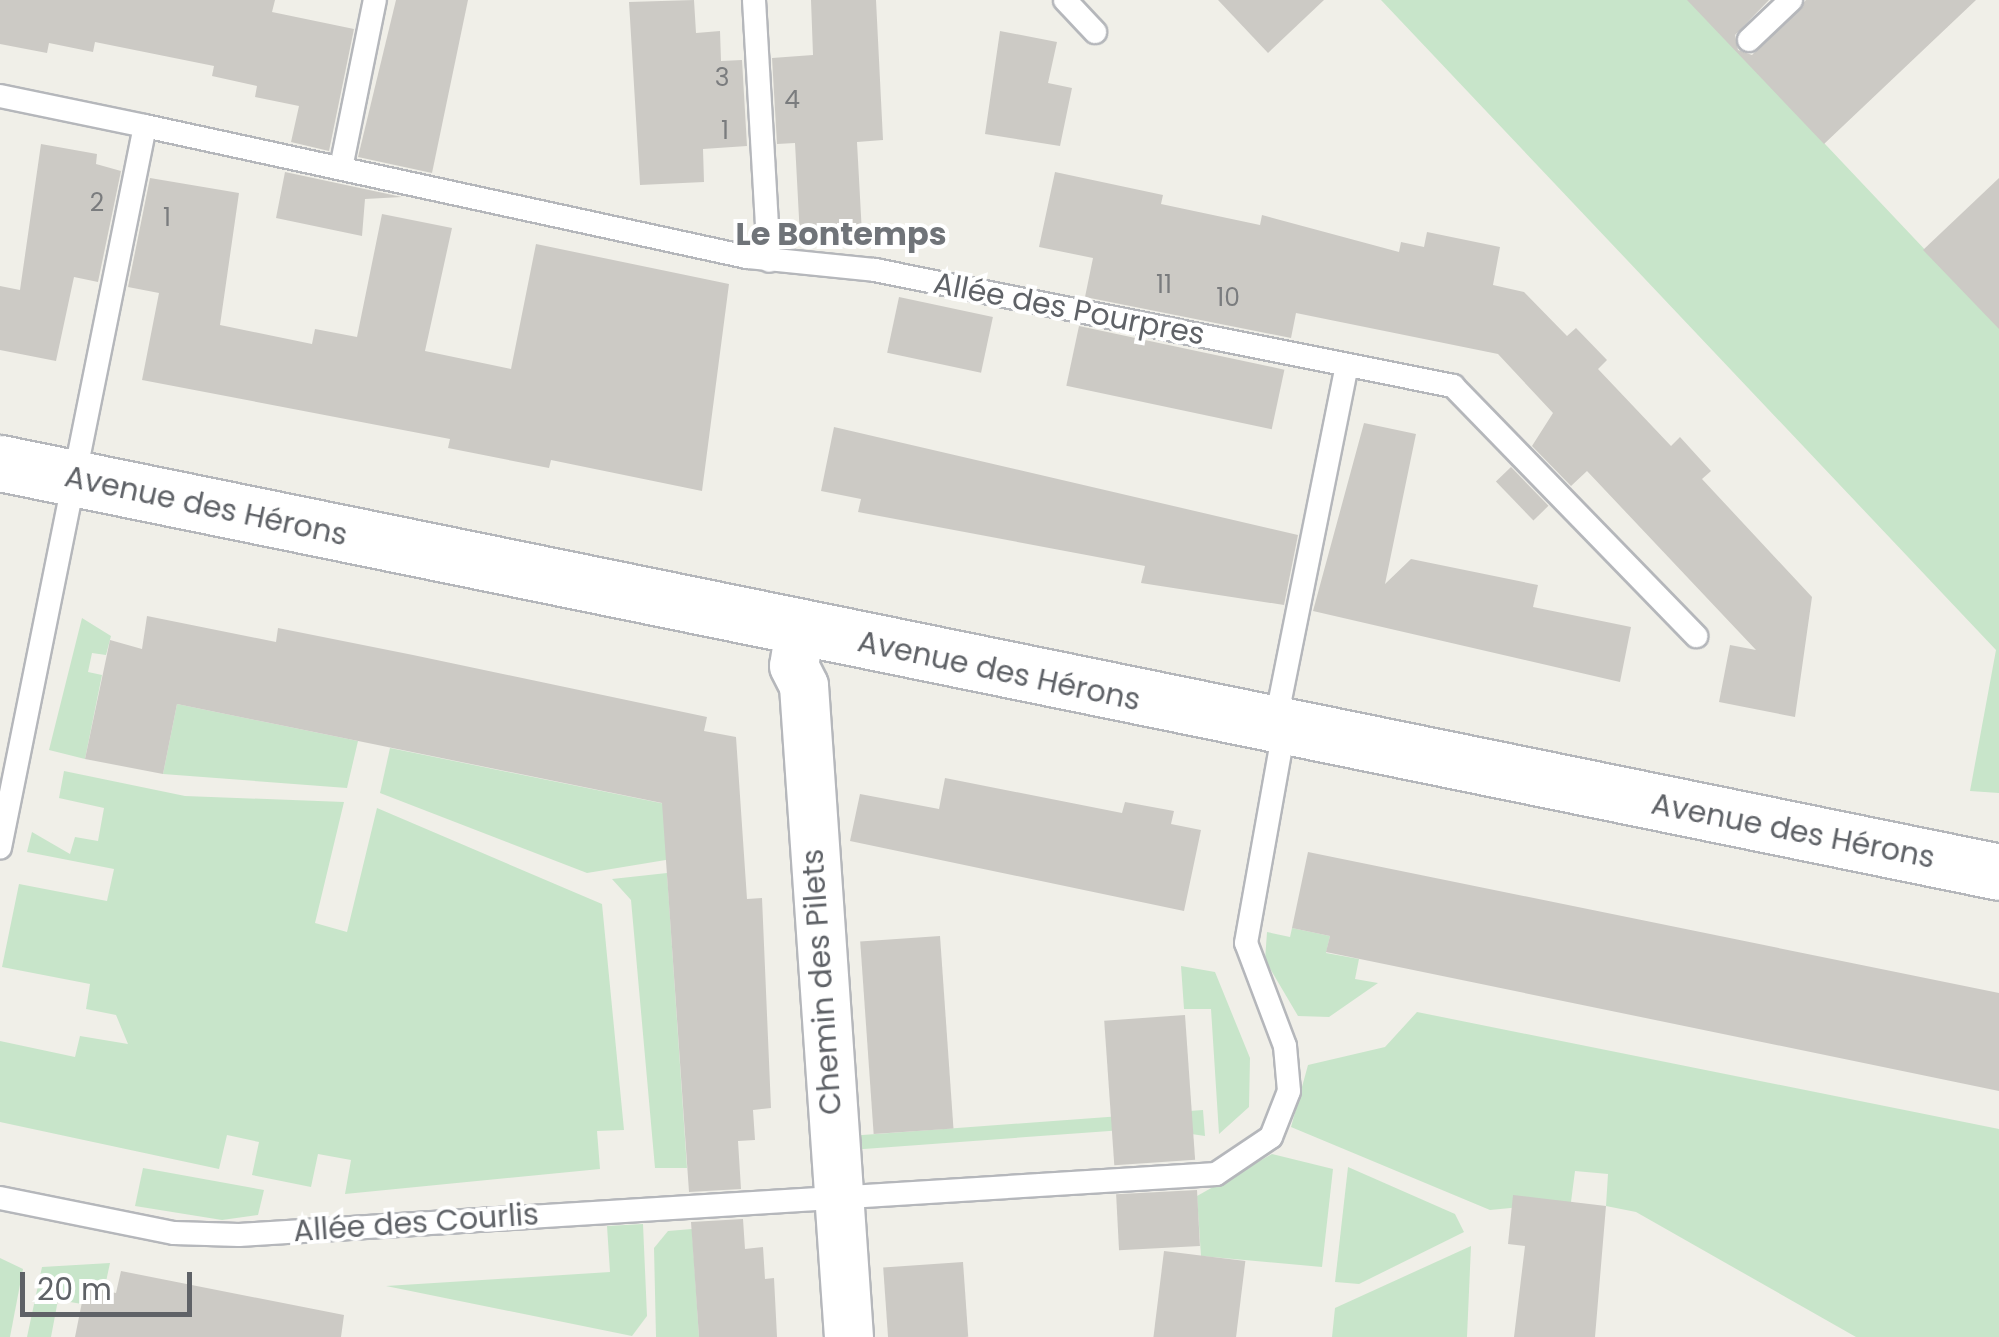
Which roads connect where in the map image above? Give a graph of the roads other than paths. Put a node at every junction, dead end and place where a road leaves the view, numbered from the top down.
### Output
1 (374, 0) edge
2 (754, 0) edge
3 (1065, 0) edge
4 (1791, 0) edge
5 (1095, 32) dead end
6 (1749, 40) dead end
7 (0, 96) edge
8 (145, 126) junction
9 (342, 168) junction
10 (769, 260) junction
11 (1347, 364) junction
12 (0, 463) edge
13 (74, 479) junction
14 (800, 629) junction
15 (1696, 636) dead end
16 (1279, 729) junction
17 (0, 848) edge
18 (1999, 872) edge
19 (0, 1198) edge
20 (836, 1200) junction
21 (848, 1337) edge

1 - 9 lane
2 - 10 lane
3 - 5 lane
4 - 6 lane
7 - 8 lane, Allée des Pourpres
8 - 9 lane, Allée des Pourpres
8 - 13 lane
9 - 10 lane, Allée des Pourpres
10 - 11 lane, Allée des Pourpres
11 - 15 lane, Allée des Pourpres
11 - 16 lane, Allée des Courlis
12 - 13 street, Avenue des Hérons
13 - 14 street, Avenue des Hérons
13 - 17 lane
14 - 16 street, Avenue des Hérons
14 - 20 street, Chemin des Pilets
16 - 18 street, Avenue des Hérons
16 - 20 lane, Allée des Courlis
19 - 20 lane, Allée des Courlis
20 - 21 street, Chemin des Pilets

